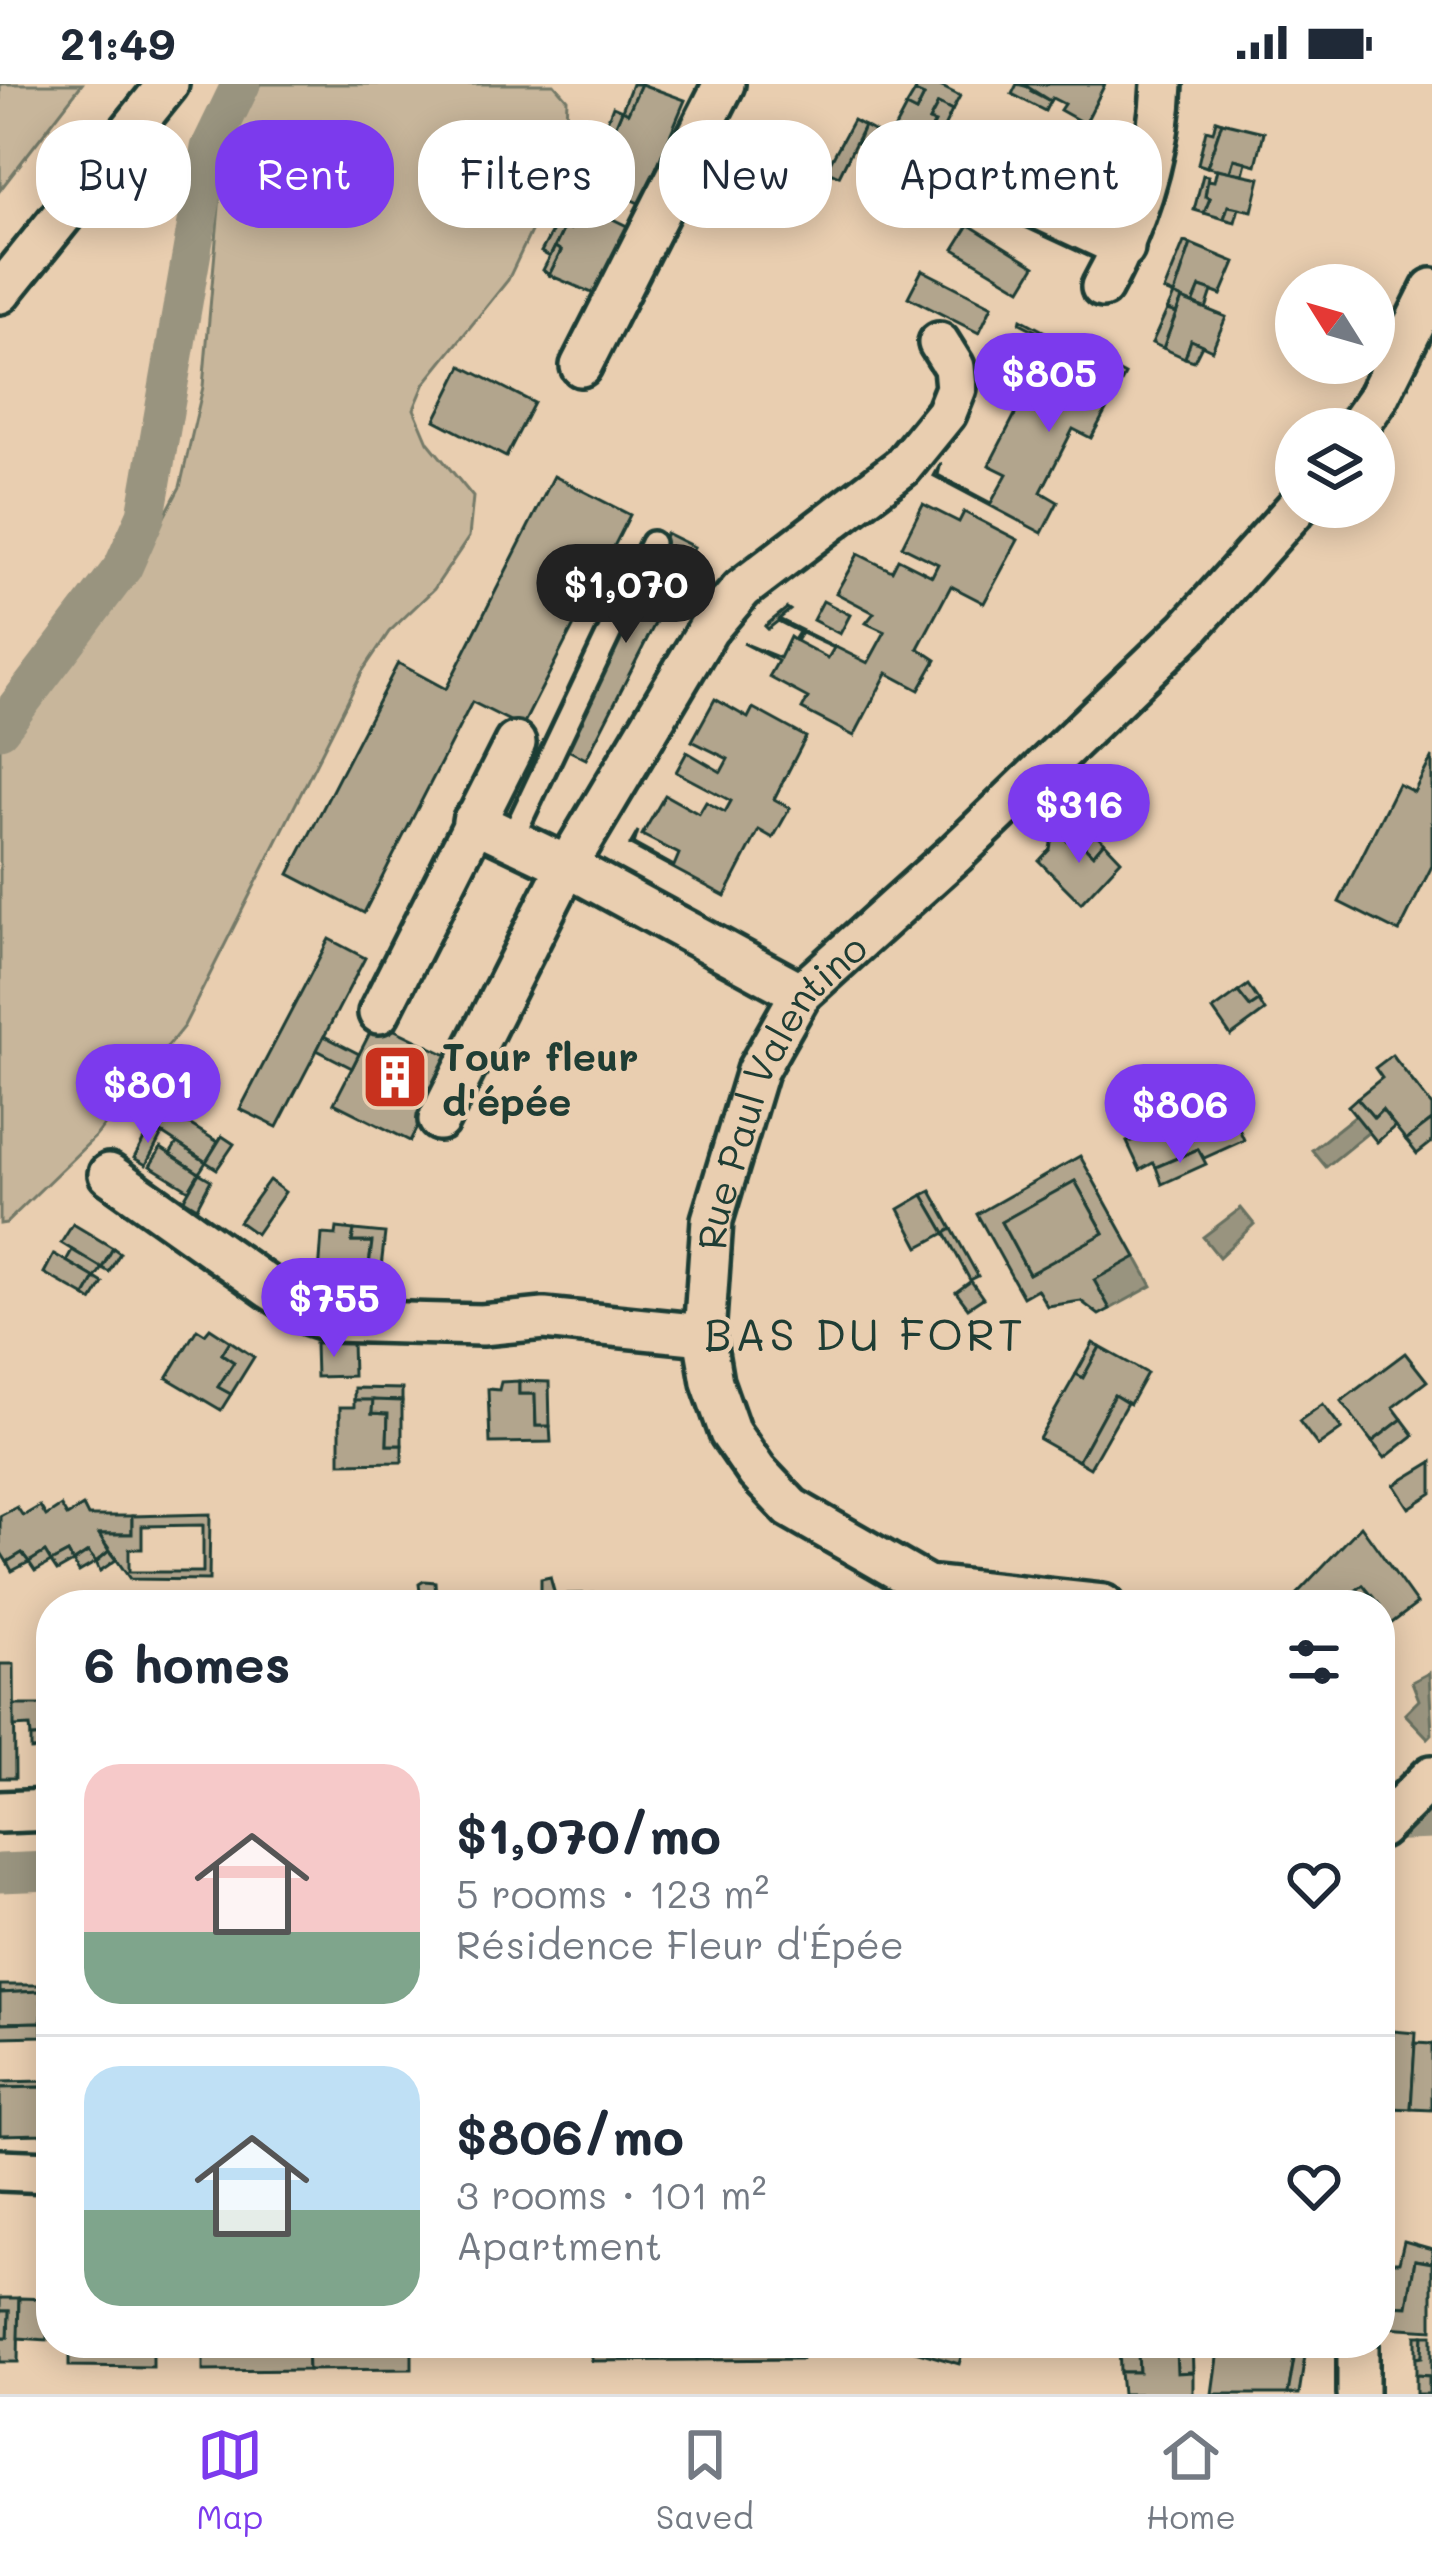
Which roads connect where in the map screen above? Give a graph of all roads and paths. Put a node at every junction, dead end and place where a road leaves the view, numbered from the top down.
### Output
1 (168, 84) edge
2 (724, 84) edge
3 (1162, 84) edge
4 (1080, 228) edge
5 (1124, 248) junction
6 (1102, 287) dead end
7 (1432, 289) edge
8 (0, 293) edge
9 (939, 343) dead end
10 (580, 366) dead end
11 (1371, 408) edge
12 (1278, 528) edge
13 (652, 543) dead end
14 (515, 743) dead end
15 (473, 821) junction
16 (512, 840) junction
17 (567, 866) junction
18 (801, 993) junction
19 (379, 1013) dead end
20 (439, 1120) dead end
21 (109, 1174) dead end
22 (704, 1335) junction
23 (964, 1590) edge
24 (1419, 1787) edge
25 (36, 1811) edge
26 (0, 1812) edge
27 (1395, 1812) edge
28 (0, 2170) edge
29 (36, 2171) edge
30 (1358, 2358) edge
31 (1358, 2394) edge

1 - 8 street
2 - 10 street
3 - 5 street
4 - 5 street
5 - 6 street
7 - 11 street
9 - 17 street
12 - 18 street, Rue Paul Valentino
13 - 16 lane
14 - 15 street
15 - 16 street
15 - 19 street
16 - 17 street
17 - 18 street
17 - 20 street
18 - 22 street, Rue Paul Valentino
21 - 22 street
22 - 23 street, Rue Paul Valentino
24 - 27 street
25 - 26 street
28 - 29 street
30 - 31 street

